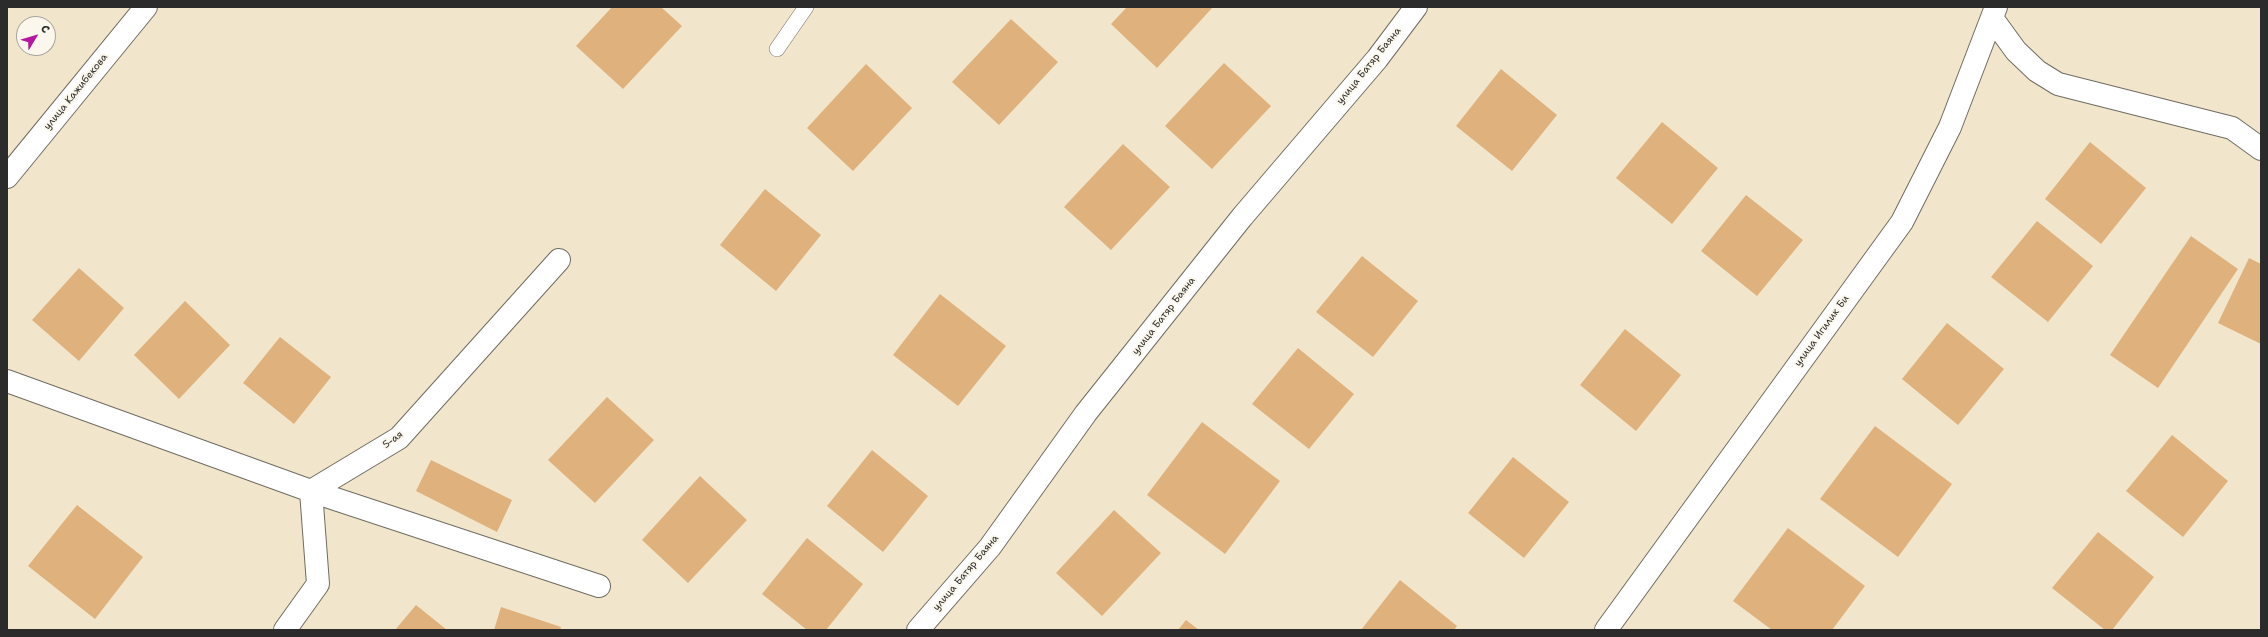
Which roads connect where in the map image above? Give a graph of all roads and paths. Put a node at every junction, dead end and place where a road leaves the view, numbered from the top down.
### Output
1 (146, 7) edge
2 (806, 7) edge
3 (1416, 7) edge
4 (1994, 12) edge
5 (777, 49) dead end
6 (2261, 149) edge
7 (7, 177) edge
8 (559, 260) dead end
9 (7, 381) edge
10 (311, 491) junction
11 (599, 586) dead end
12 (285, 630) edge
13 (918, 630) edge
14 (1606, 630) edge

1 - 7 street, улица Кажибекова
2 - 5 lane
3 - 13 street, улица Батяр Баяна
4 - 6 street
4 - 14 street, улица Игилик Би
8 - 10 street, 5-ая
9 - 10 street
10 - 11 street
10 - 12 street

